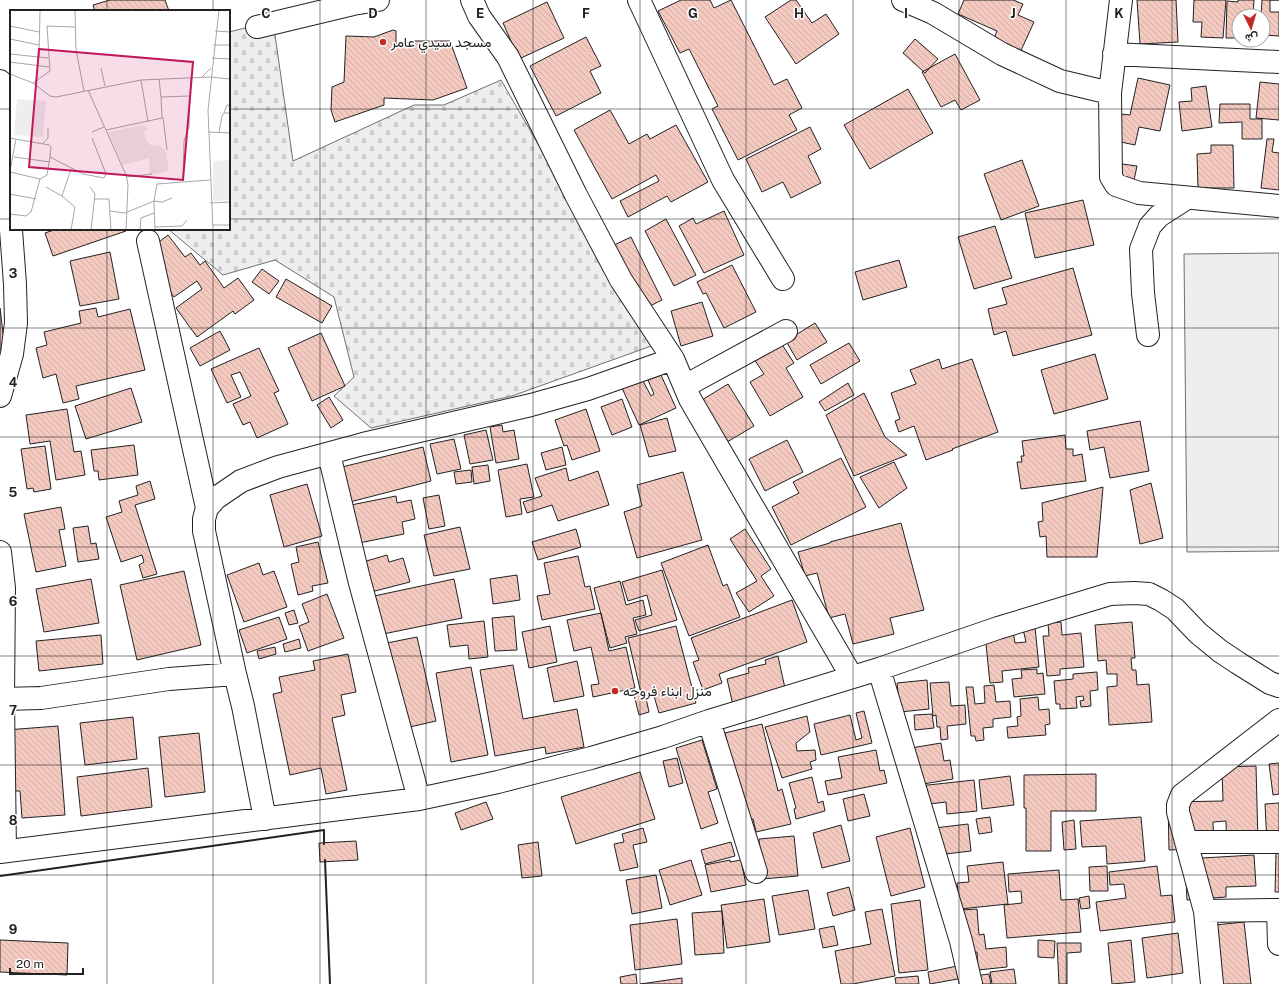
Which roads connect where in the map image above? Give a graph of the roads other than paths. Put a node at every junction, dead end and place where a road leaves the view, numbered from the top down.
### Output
1 (378, 0) edge
2 (472, 0) edge
3 (639, 0) edge
4 (903, 0) edge
5 (1121, 0) edge
6 (935, 7) edge
7 (257, 27) dead end
8 (1114, 54) junction
9 (1279, 62) edge
10 (0, 81) edge
11 (1110, 93) junction
12 (1187, 198) junction
13 (1279, 206) edge
14 (10, 216) edge
15 (11, 230) edge
16 (148, 241) dead end
17 (783, 279) dead end
18 (786, 331) dead end
19 (1148, 335) dead end
20 (673, 359) junction
21 (685, 386) junction
22 (0, 396) edge
23 (329, 454) junction
24 (207, 508) junction
25 (0, 552) edge
26 (879, 669) junction
27 (235, 674) junction
28 (852, 677) junction
29 (1279, 686) edge
30 (3, 699) junction
31 (1279, 720) edge
32 (709, 721) junction
33 (419, 799) junction
34 (265, 819) junction
35 (1186, 842) junction
36 (1279, 842) edge
37 (3, 852) edge
38 (756, 872) dead end
39 (1278, 910) edge
40 (1205, 911) junction
41 (1279, 944) edge
42 (971, 984) edge
43 (1212, 984) edge

1 - 7 street
2 - 20 street
3 - 17 street
4 - 6 street
5 - 8 street
6 - 11 street
8 - 9 street
8 - 11 street
10 - 14 street
11 - 12 street
12 - 13 street
12 - 19 street
15 - 22 street
16 - 24 street
18 - 21 street
20 - 21 street
20 - 23 street
21 - 28 street
23 - 24 street
23 - 33 street
24 - 27 street
25 - 30 street
26 - 28 street
26 - 29 street
26 - 42 street
27 - 30 street
27 - 34 street
28 - 32 street
30 - 37 street
31 - 35 street
32 - 33 street
32 - 38 street
33 - 34 street
34 - 37 street
35 - 36 street
35 - 40 street
39 - 40 street
39 - 41 street
40 - 43 street

